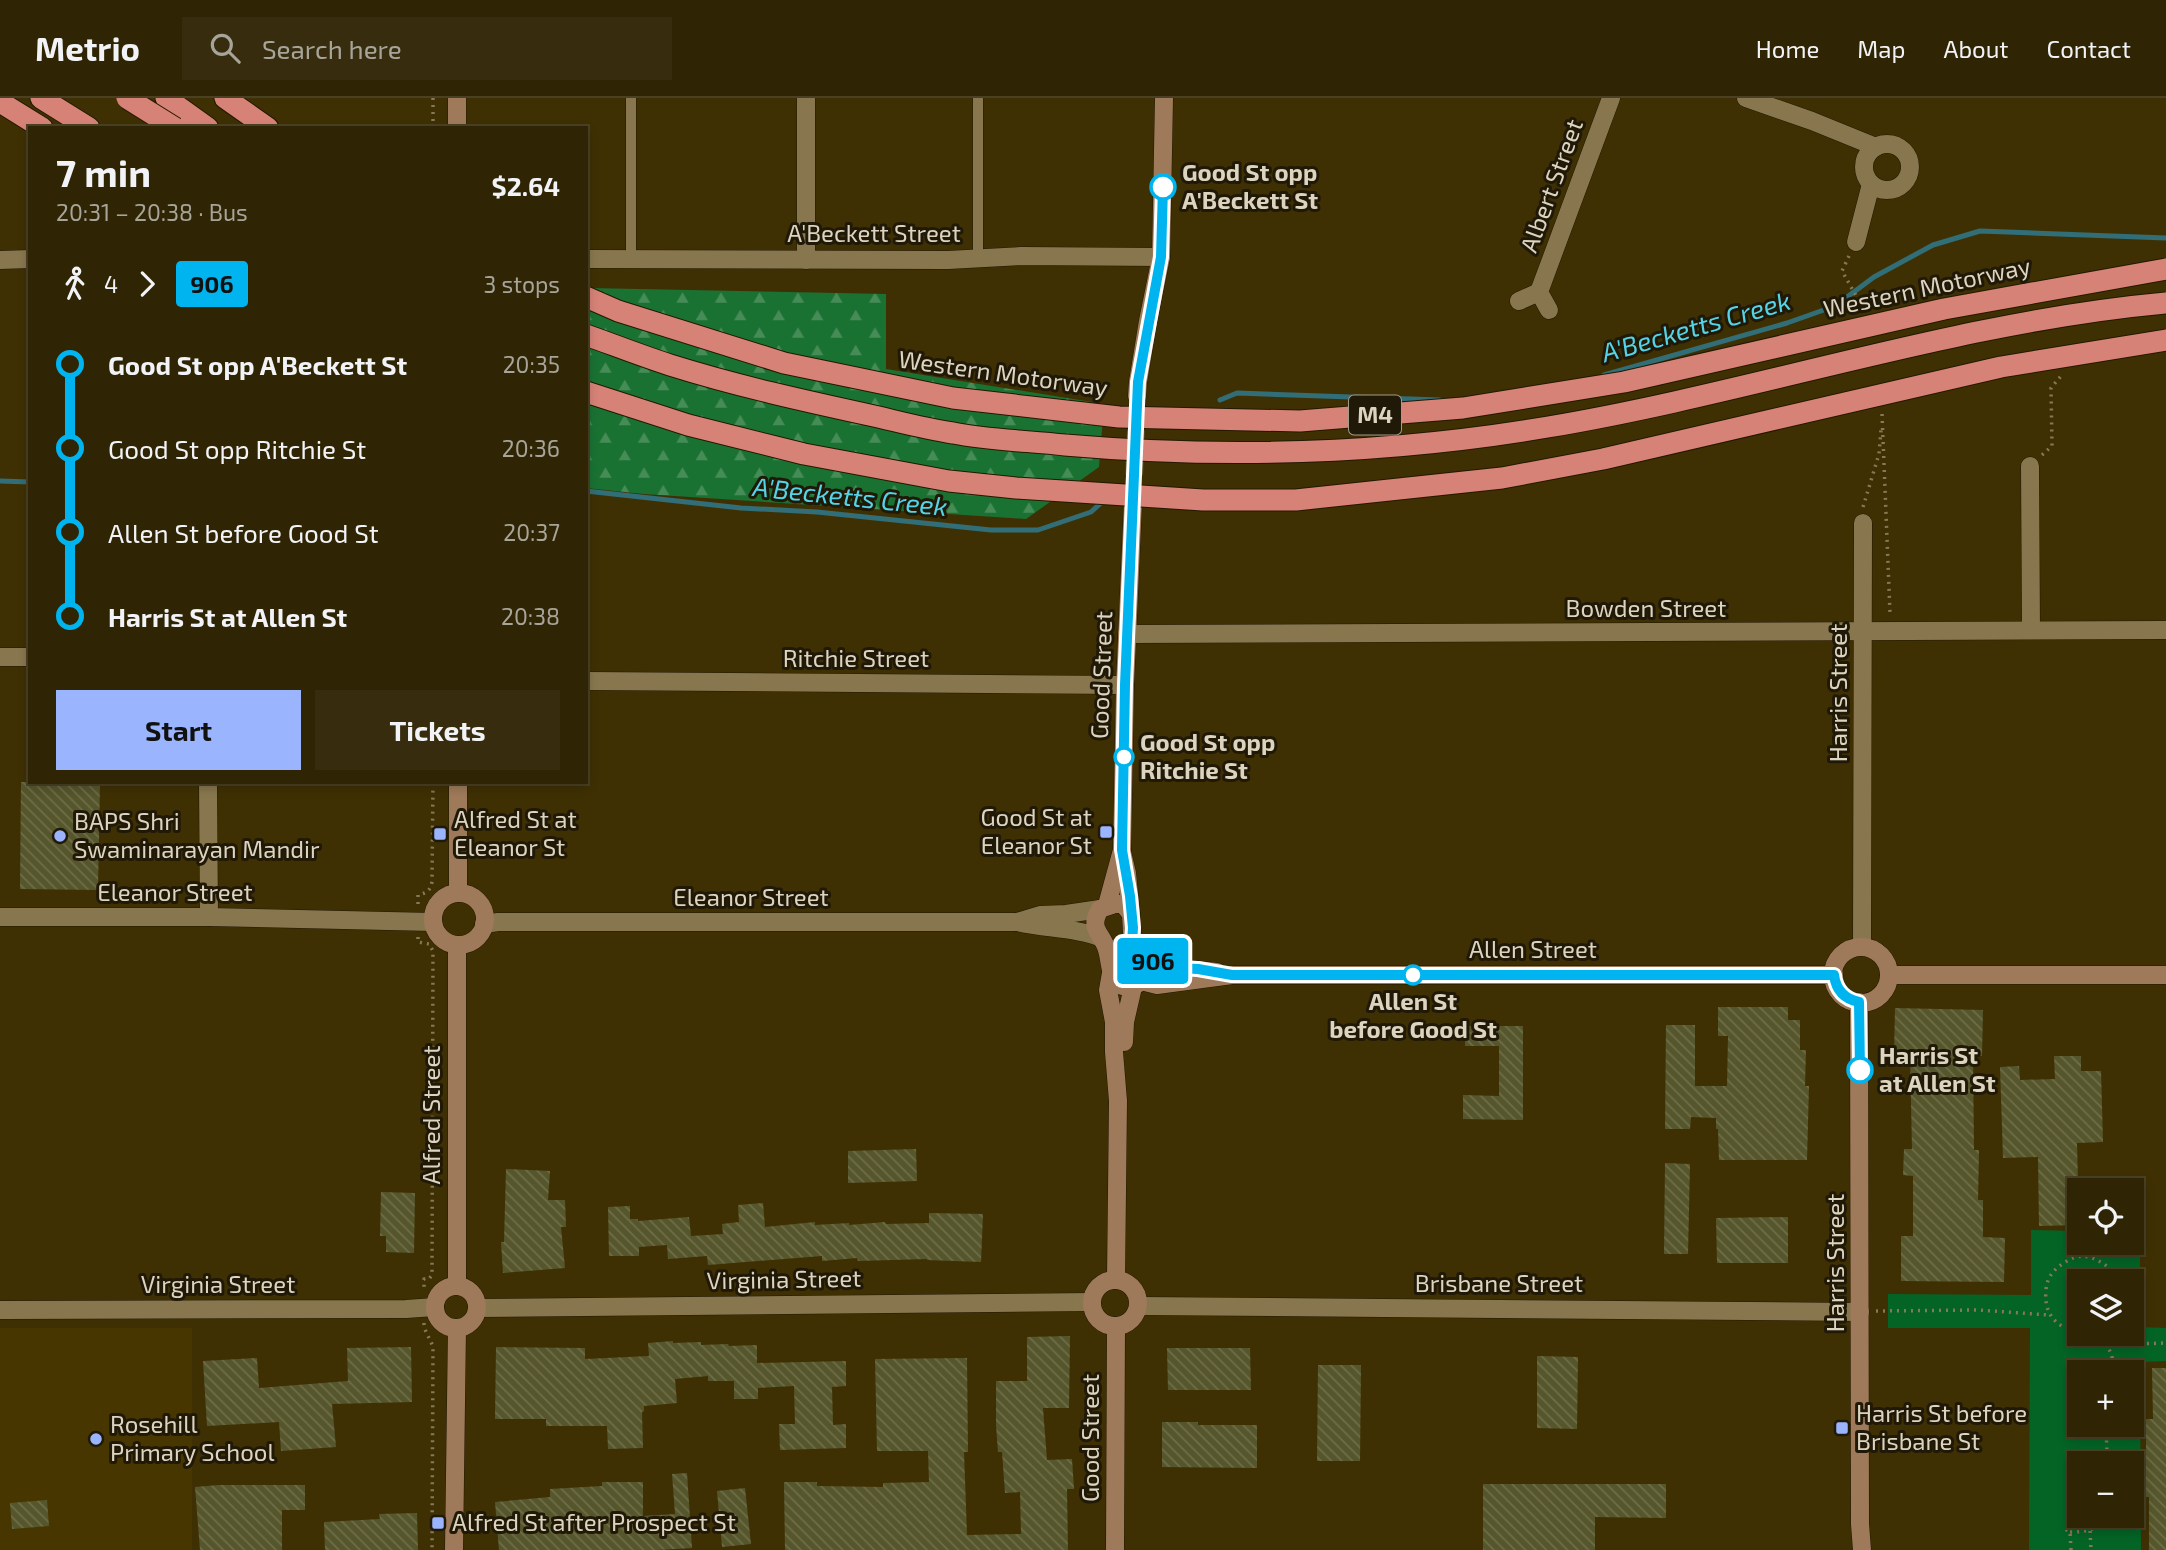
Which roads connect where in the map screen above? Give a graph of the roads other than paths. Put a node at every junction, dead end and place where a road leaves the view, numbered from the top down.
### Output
1 (41, 98) edge
2 (128, 98) edge
3 (166, 98) edge
4 (225, 98) edge
5 (457, 98) edge
6 (631, 98) edge
7 (806, 98) edge
8 (978, 98) edge
9 (1164, 98) edge
10 (1611, 98) edge
11 (1746, 98) edge
12 (0, 102) edge
13 (39, 126) edge
14 (86, 126) edge
15 (172, 126) edge
16 (205, 126) edge
17 (265, 126) edge
18 (457, 126) edge
19 (1876, 147) junction
20 (1871, 184) junction
21 (1856, 242) dead end
22 (978, 257) junction
23 (1161, 257) junction
24 (28, 259) edge
25 (588, 259) edge
26 (631, 259) junction
27 (0, 260) edge
28 (806, 260) junction
29 (2166, 269) edge
30 (1539, 292) junction
31 (588, 298) edge
32 (1519, 301) dead end
33 (2166, 303) edge
34 (1549, 310) dead end
35 (588, 336) edge
36 (2166, 340) edge
37 (588, 393) edge
38 (1138, 396) tunnel mouth
39 (2030, 466) dead end
40 (1133, 502) tunnel mouth
41 (1863, 523) road end
42 (2031, 630) junction
43 (2166, 630) edge
44 (1863, 632) junction
45 (1127, 635) junction
46 (0, 657) edge
47 (28, 657) edge
48 (588, 681) edge
49 (1125, 685) junction
50 (208, 784) edge
51 (458, 784) edge
52 (1122, 850) junction
53 (458, 893) junction
54 (1104, 907) junction
55 (1131, 914) junction
56 (0, 917) edge
57 (209, 917) junction
58 (433, 922) junction
59 (1017, 922) junction
60 (484, 924) junction
61 (1099, 937) junction
62 (457, 945) junction
63 (1862, 947) junction
64 (1138, 958) junction
65 (1111, 973) junction
66 (1232, 975) junction
67 (1834, 975) junction
68 (1889, 975) junction
69 (2166, 975) edge
70 (1137, 984) junction
71 (1859, 1002) junction
72 (1118, 1101) junction
73 (1116, 1280) junction
74 (457, 1286) junction
75 (1092, 1302) junction
76 (1138, 1306) junction
77 (435, 1307) junction
78 (477, 1308) junction
79 (0, 1310) edge
80 (1860, 1311) junction
81 (1116, 1326) junction
82 (457, 1328) junction
83 (454, 1550) edge
84 (1115, 1550) edge
85 (1859, 1550) edge

1 - 14 highway
2 - 15 highway, bridge
3 - 16 highway
4 - 17 highway
5 - 18 main road
6 - 26 lane
7 - 28 street
8 - 22 lane
9 - 23 main road
10 - 30 street, Albert Street
11 - 19 street
12 - 13 highway
19 - 20 street
19 - 20 street
20 - 21 street
22 - 23 street, A'Beckett Street
22 - 28 street, A'Beckett Street
23 - 38 main road
24 - 27 street
25 - 26 street, A'Beckett Street
26 - 28 street, A'Beckett Street
29 - 31 highway, Western Motorway / M4, bridge
30 - 32 street, Albert Street
30 - 34 street, Albert Street
33 - 35 highway, M4, bridge
36 - 37 highway, bridge
39 - 42 street
40 - 45 main road, Good Street
41 - 44 street, Harris Street
42 - 43 street, Bowden Street
42 - 44 street, Bowden Street
44 - 45 street, Bowden Street
44 - 63 street, Harris Street
45 - 49 main road, Good Street
46 - 47 street
48 - 49 street, Ritchie Street
49 - 52 main road, Good Street
50 - 57 street
51 - 53 main road
52 - 54 main road, Good Street
52 - 55 main road, Good Street
53 - 58 main road
53 - 60 main road
54 - 55 main road
54 - 59 street, Eleanor Street
54 - 61 main road, Good Street
55 - 64 main road, Good Street
56 - 57 street, Eleanor Street
57 - 58 street, Eleanor Street
58 - 62 main road
59 - 60 street, Eleanor Street
59 - 61 street, Eleanor Street
60 - 62 main road
61 - 65 main road
62 - 74 main road, Alfred Street
63 - 67 main road
63 - 68 main road
64 - 66 main road, Allen Street
64 - 70 main road, Good Street
65 - 70 main road
65 - 72 main road
66 - 67 main road, Allen Street
66 - 70 main road, Allen Street
67 - 71 main road
68 - 69 main road
68 - 71 main road
70 - 72 main road
71 - 80 main road, Harris Street
72 - 73 main road
73 - 75 main road
73 - 76 main road
74 - 77 main road
74 - 78 main road
75 - 78 street, Virginia Street
75 - 81 main road
76 - 80 street, Brisbane Street
76 - 81 main road
77 - 79 street, Virginia Street
77 - 82 main road
78 - 82 main road
80 - 85 main road, Harris Street
81 - 84 main road, Good Street
82 - 83 main road

